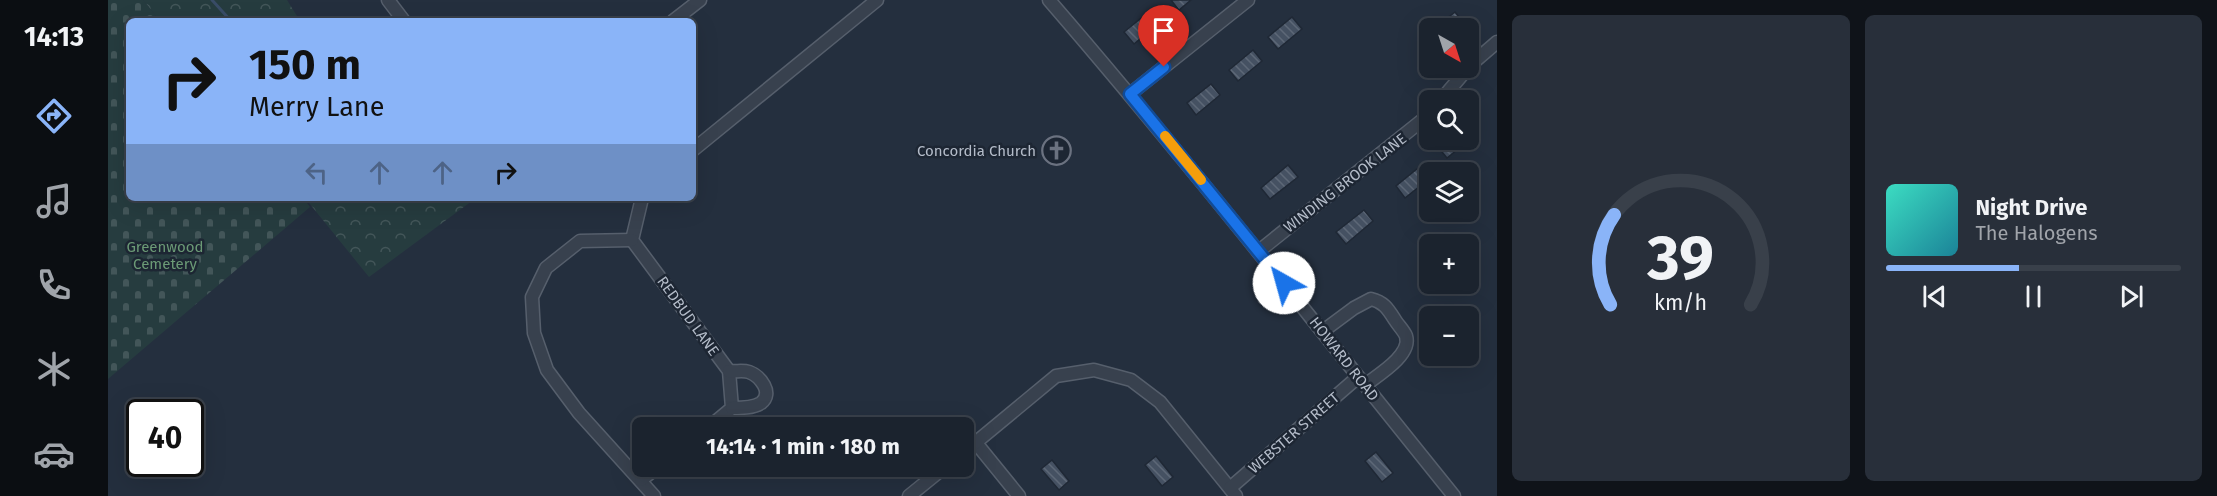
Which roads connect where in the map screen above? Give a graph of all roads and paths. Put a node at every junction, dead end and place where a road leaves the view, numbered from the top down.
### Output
1 (388, 0) edge
2 (700, 0) edge
3 (877, 0) edge
4 (1049, 0) edge
5 (1248, 0) edge
6 (402, 18) edge
7 (676, 18) edge
8 (1497, 42) edge
9 (1479, 58) edge
10 (1459, 78) edge
11 (1449, 90) edge
12 (1130, 94) junction
13 (1419, 123) edge
14 (696, 148) edge
15 (641, 201) edge
16 (632, 240) junction
17 (1259, 251) junction
18 (1323, 331) junction
19 (729, 371) junction
20 (1362, 381) junction
21 (732, 408) junction
22 (721, 417) edge
23 (976, 443) joint
24 (645, 477) edge
25 (932, 477) edge
26 (641, 480) junction
27 (1233, 492) edge
28 (654, 496) edge
29 (909, 496) edge
30 (1019, 496) edge
31 (1454, 496) edge

1 - 6 street
2 - 7 street
3 - 14 street
4 - 12 street, HOWARD ROAD
5 - 12 street
8 - 9 street
10 - 11 street
12 - 17 street, HOWARD ROAD
13 - 17 street, WINDING BROOK LANE
15 - 16 street
16 - 19 street, REDBUD LANE
16 - 26 street
17 - 18 street, HOWARD ROAD
18 - 20 street, HOWARD ROAD
18 - 20 street, WEBSTER STREET
19 - 21 street, REDBUD LANE
19 - 21 street
20 - 27 street, WEBSTER STREET
20 - 31 street, HOWARD ROAD
21 - 22 street
23 - 27 street
23 - 30 street
24 - 26 street
25 - 29 street
26 - 28 street

